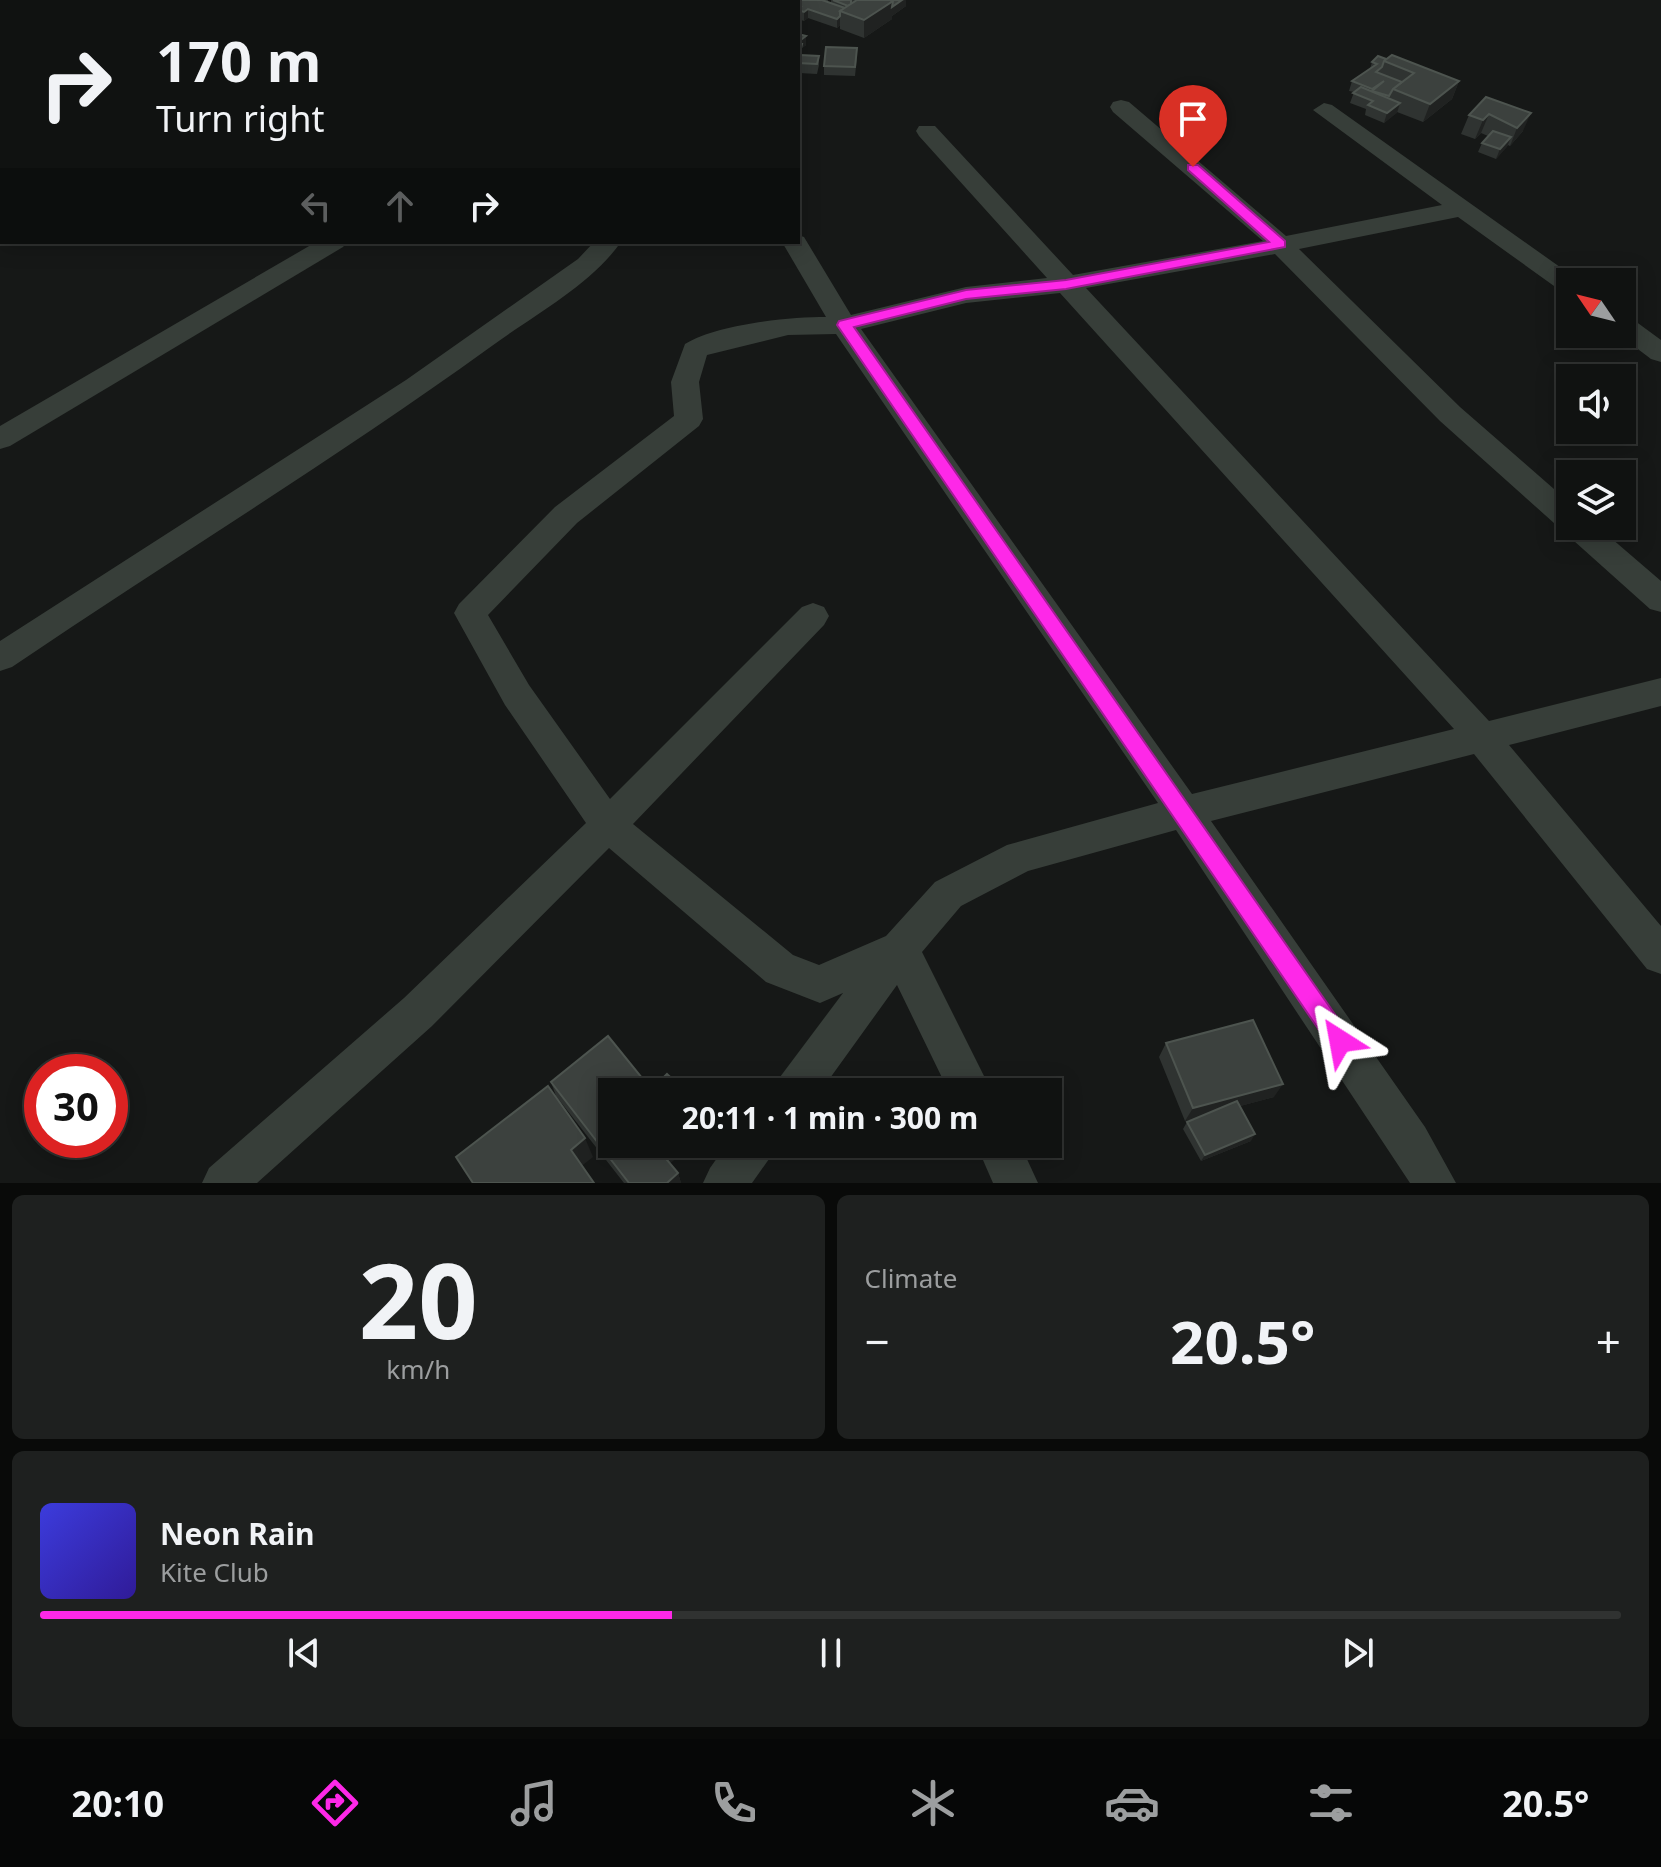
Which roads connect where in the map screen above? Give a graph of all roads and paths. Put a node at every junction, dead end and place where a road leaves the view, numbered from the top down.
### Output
1 (1121, 107) dead end
2 (1324, 110) dead end
3 (927, 131) dead end
4 (1464, 208) junction
5 (331, 244) edge
6 (606, 244) edge
7 (796, 244) edge
8 (1280, 244) junction
9 (1556, 275) edge
10 (1066, 284) junction
11 (844, 325) junction
12 (1636, 334) edge
13 (1661, 353) edge
14 (0, 439) edge
15 (1556, 508) edge
16 (1593, 540) edge
17 (1661, 600) edge
18 (813, 616) dead end
19 (0, 658) edge
20 (1661, 692) edge
21 (1481, 736) junction
22 (1184, 812) junction
23 (608, 825) junction
24 (900, 949) junction
25 (1661, 956) edge
26 (805, 1078) edge
27 (964, 1078) edge
28 (744, 1158) edge
29 (1004, 1158) edge
30 (224, 1183) edge
31 (725, 1183) edge
32 (1016, 1183) edge
33 (1434, 1183) edge

1 - 8 street
2 - 4 street
3 - 10 street
4 - 8 street
4 - 9 street
5 - 14 street
6 - 19 street
7 - 11 street
8 - 10 street
8 - 15 street
10 - 11 street
10 - 21 street
11 - 22 street
11 - 23 street
12 - 13 street
16 - 17 street
18 - 23 street
20 - 21 street
21 - 22 street
21 - 25 street
22 - 24 street
22 - 33 street
23 - 24 street
23 - 30 street
24 - 26 street
24 - 27 street
28 - 31 street
29 - 32 street

